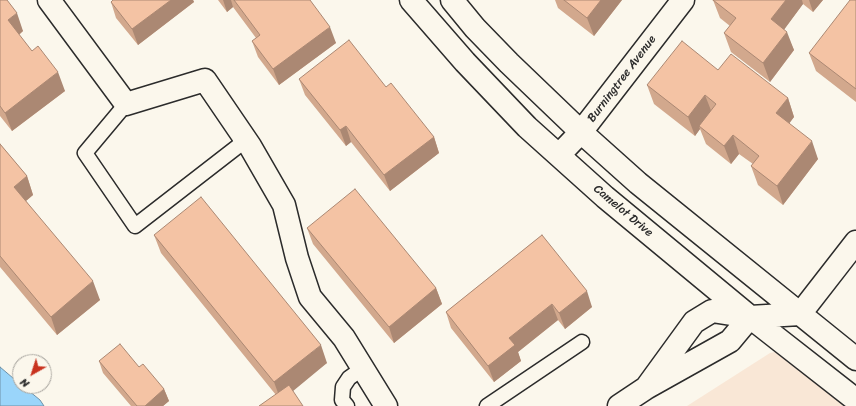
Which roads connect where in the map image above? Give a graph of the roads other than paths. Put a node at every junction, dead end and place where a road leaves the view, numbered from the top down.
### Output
1 (49, 0) edge
2 (411, 0) edge
3 (452, 0) edge
4 (683, 0) edge
5 (126, 104) junction
6 (581, 132) junction
7 (246, 140) junction
8 (559, 155) junction
9 (856, 242) edge
10 (800, 314) junction
11 (750, 317) junction
12 (582, 342) dead end
13 (856, 359) edge
14 (362, 368) junction
15 (646, 388) junction
16 (856, 400) edge
17 (346, 406) edge
18 (386, 406) edge
19 (487, 406) edge
20 (619, 406) edge

1 - 5 street
2 - 8 street, Camelot Drive
3 - 6 street
4 - 6 street, Burningtree Avenue
5 - 7 street
5 - 7 lane
6 - 8 street, Burningtree Avenue
6 - 10 street
7 - 14 street
8 - 11 street, Camelot Drive
9 - 10 street
10 - 11 street
10 - 13 street
11 - 15 street
11 - 15 street
11 - 16 street, Camelot Drive
12 - 19 lane
14 - 17 lane
14 - 18 street
15 - 20 street

